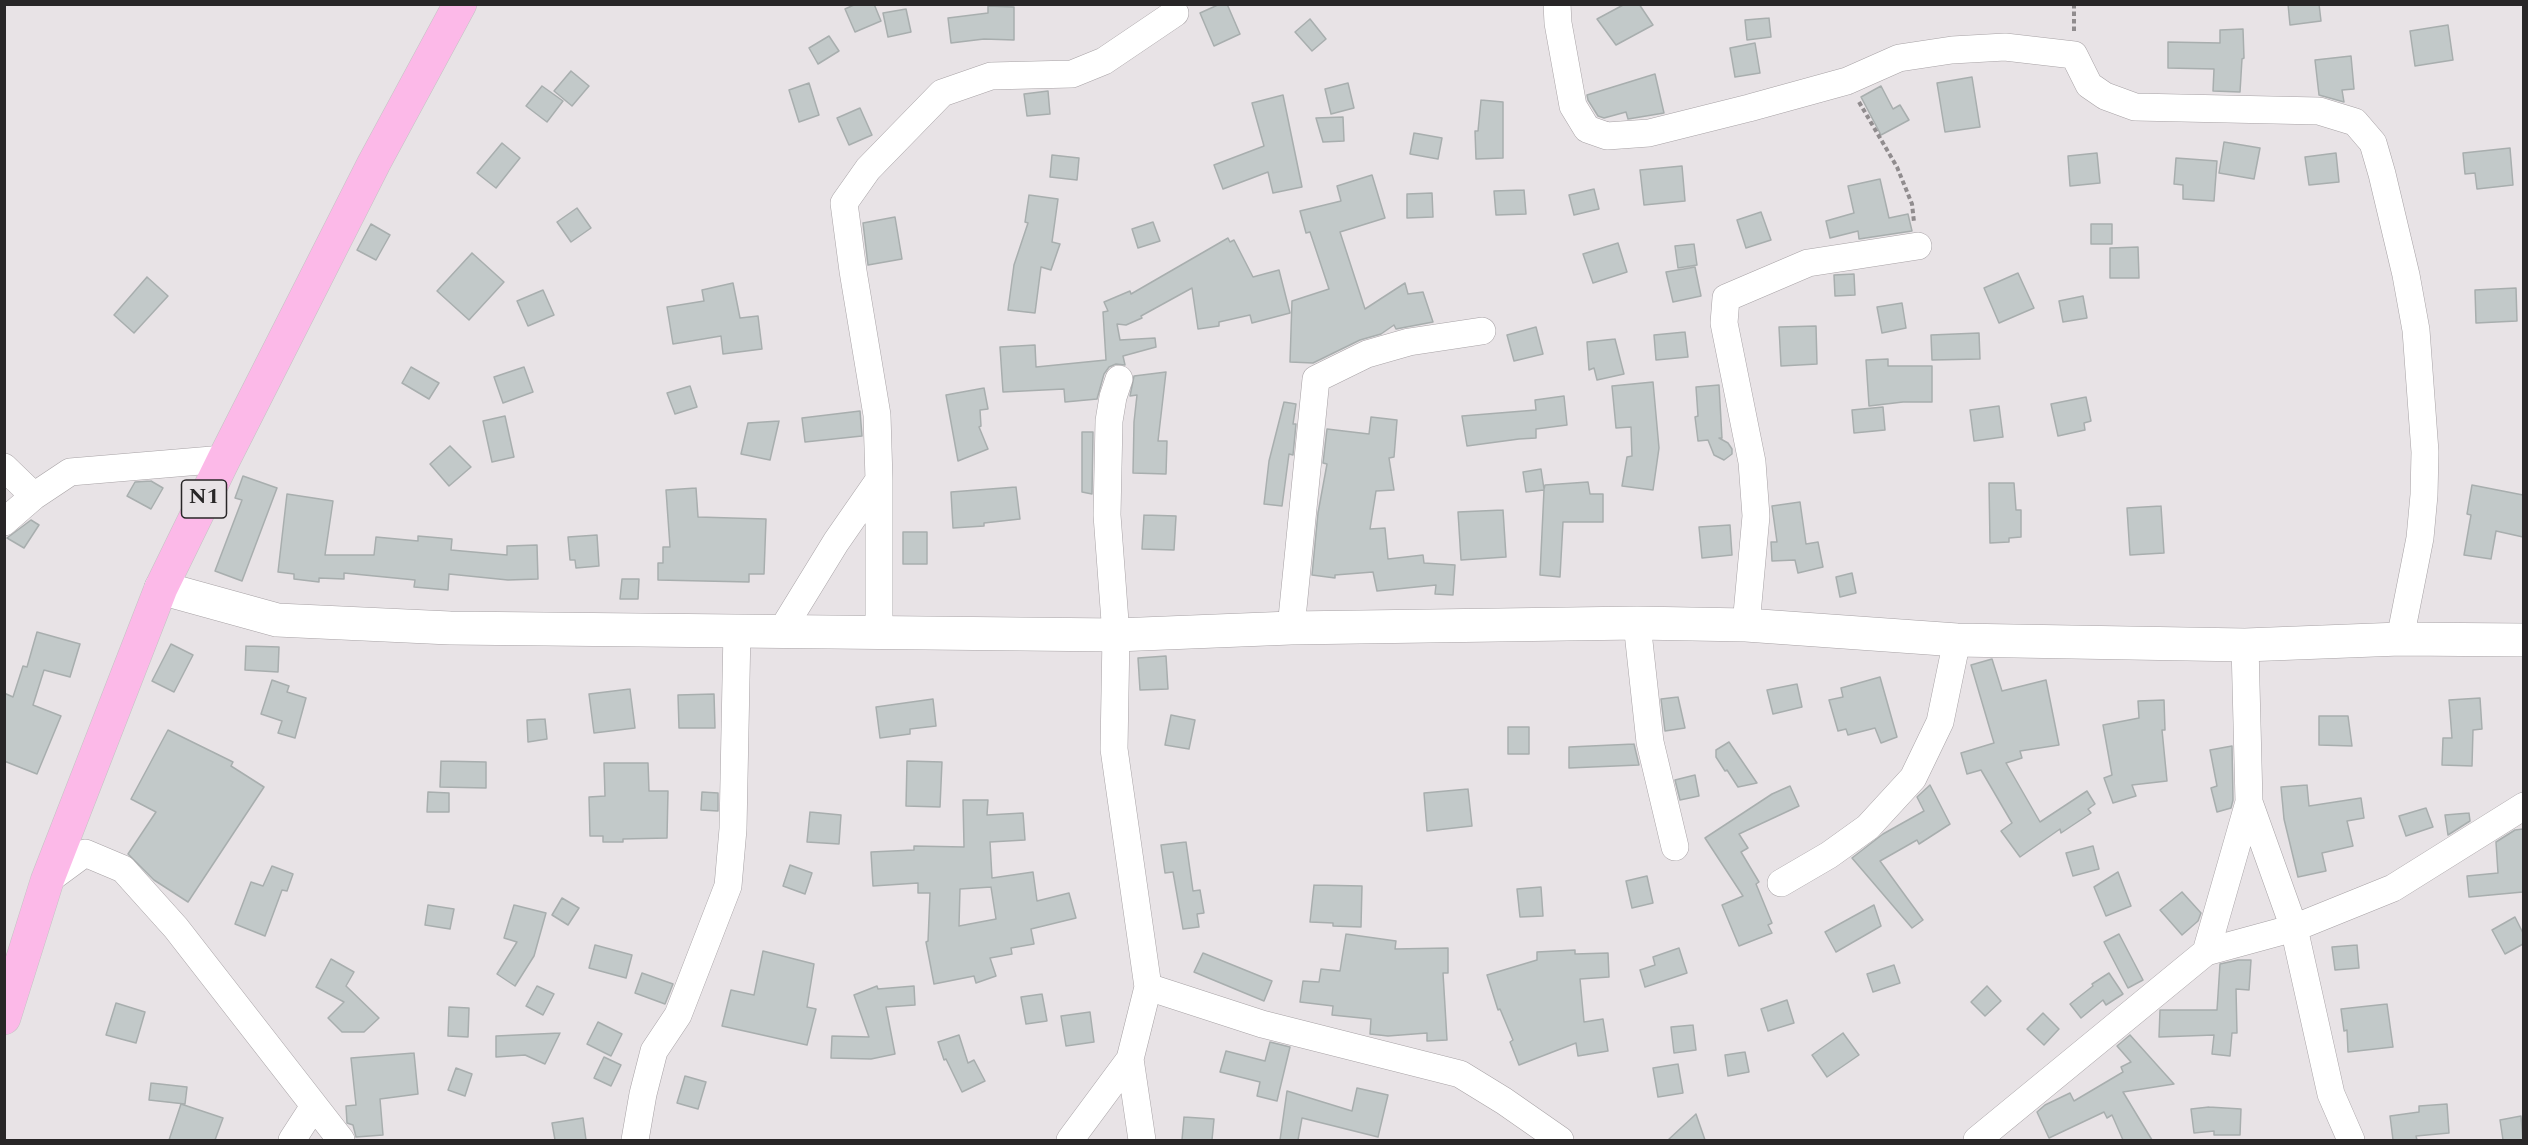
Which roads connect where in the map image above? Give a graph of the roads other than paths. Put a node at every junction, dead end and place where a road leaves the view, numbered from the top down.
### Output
1 (460, 4) edge
2 (1557, 4) edge
3 (1175, 13) dead end
4 (1918, 246) road end
5 (1482, 331) dead end
6 (1119, 379) dead end
7 (224, 459) junction
8 (4, 467) edge
9 (879, 480) junction
10 (34, 496) junction
11 (4, 522) edge
12 (161, 588) junction
13 (1637, 623) junction
14 (1746, 625) junction
15 (1291, 628) junction
16 (737, 630) junction
17 (782, 630) junction
18 (879, 634) junction
19 (1116, 635) junction
20 (2400, 639) junction
21 (1958, 640) junction
22 (2523, 640) edge
23 (2245, 645) junction
24 (2249, 802) junction
25 (2523, 806) edge
26 (1675, 847) dead end
27 (47, 880) junction
28 (1781, 883) dead end
29 (2294, 928) junction
30 (2206, 952) junction
31 (1148, 987) junction
32 (4, 1018) edge
33 (1130, 1059) junction
34 (314, 1106) junction
35 (292, 1140) edge
36 (341, 1140) edge
37 (635, 1140) edge
38 (1070, 1140) edge
39 (1142, 1140) edge
40 (1560, 1140) edge
41 (1977, 1140) edge
42 (2351, 1140) edge

1 - 7 highway, N1
2 - 20 street
3 - 9 street
4 - 14 street
5 - 15 street
6 - 19 street
7 - 10 street
7 - 12 highway, N1
8 - 10 street
9 - 17 street
9 - 18 street
10 - 11 street
12 - 16 street
12 - 27 highway, N1
13 - 14 street
13 - 15 street
13 - 26 street
14 - 21 street
15 - 19 street
16 - 17 street
16 - 37 street
17 - 18 street
18 - 19 street
19 - 31 street
20 - 22 street
20 - 23 street
21 - 23 street
21 - 28 street
23 - 24 street
24 - 29 street
24 - 30 street
25 - 29 street
27 - 32 highway, N1
27 - 34 street
29 - 30 street
29 - 42 street
30 - 41 street
31 - 33 street
31 - 40 street
33 - 38 street
33 - 39 street
34 - 35 street
34 - 36 street

